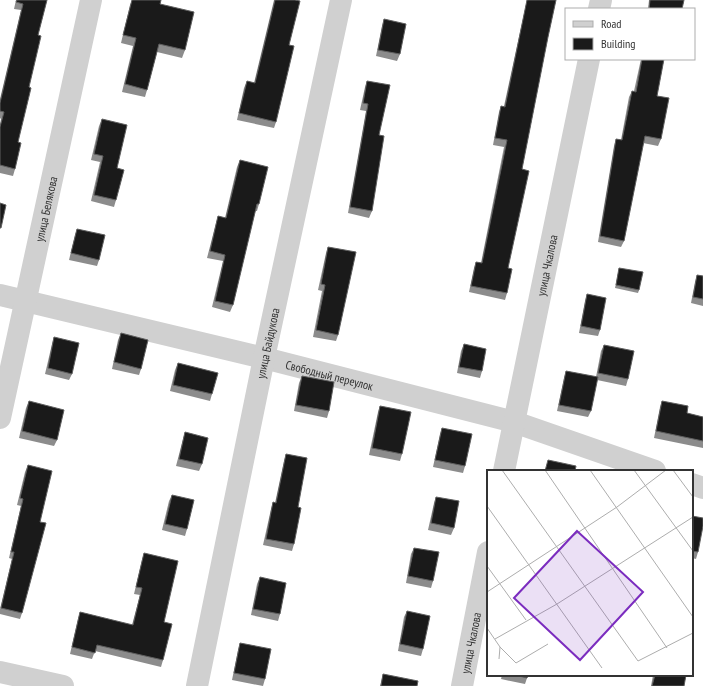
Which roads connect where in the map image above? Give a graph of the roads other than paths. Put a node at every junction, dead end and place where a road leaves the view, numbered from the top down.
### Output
1 (91, 0) edge
2 (341, 0) edge
3 (588, 60) edge
4 (0, 295) edge
5 (25, 302) junction
6 (264, 358) junction
7 (0, 418) edge
8 (514, 422) junction
9 (504, 470) edge
10 (652, 470) edge
11 (693, 484) edge
12 (703, 488) edge
13 (487, 557) edge
14 (0, 672) edge
15 (63, 686) edge
16 (197, 686) edge
17 (462, 686) edge

1 - 5 street, улица Белякова
2 - 6 street, улица Байдукова
3 - 8 street, улица Чкалова
4 - 5 street, Свободный переулок
5 - 6 street, Свободный переулок
5 - 7 street, улица Белякова
6 - 8 street, Свободный переулок
6 - 16 street, улица Байдукова
8 - 9 street, улица Чкалова
8 - 10 street, Свободный переулок
11 - 12 street
13 - 17 street, улица Чкалова
14 - 15 street

